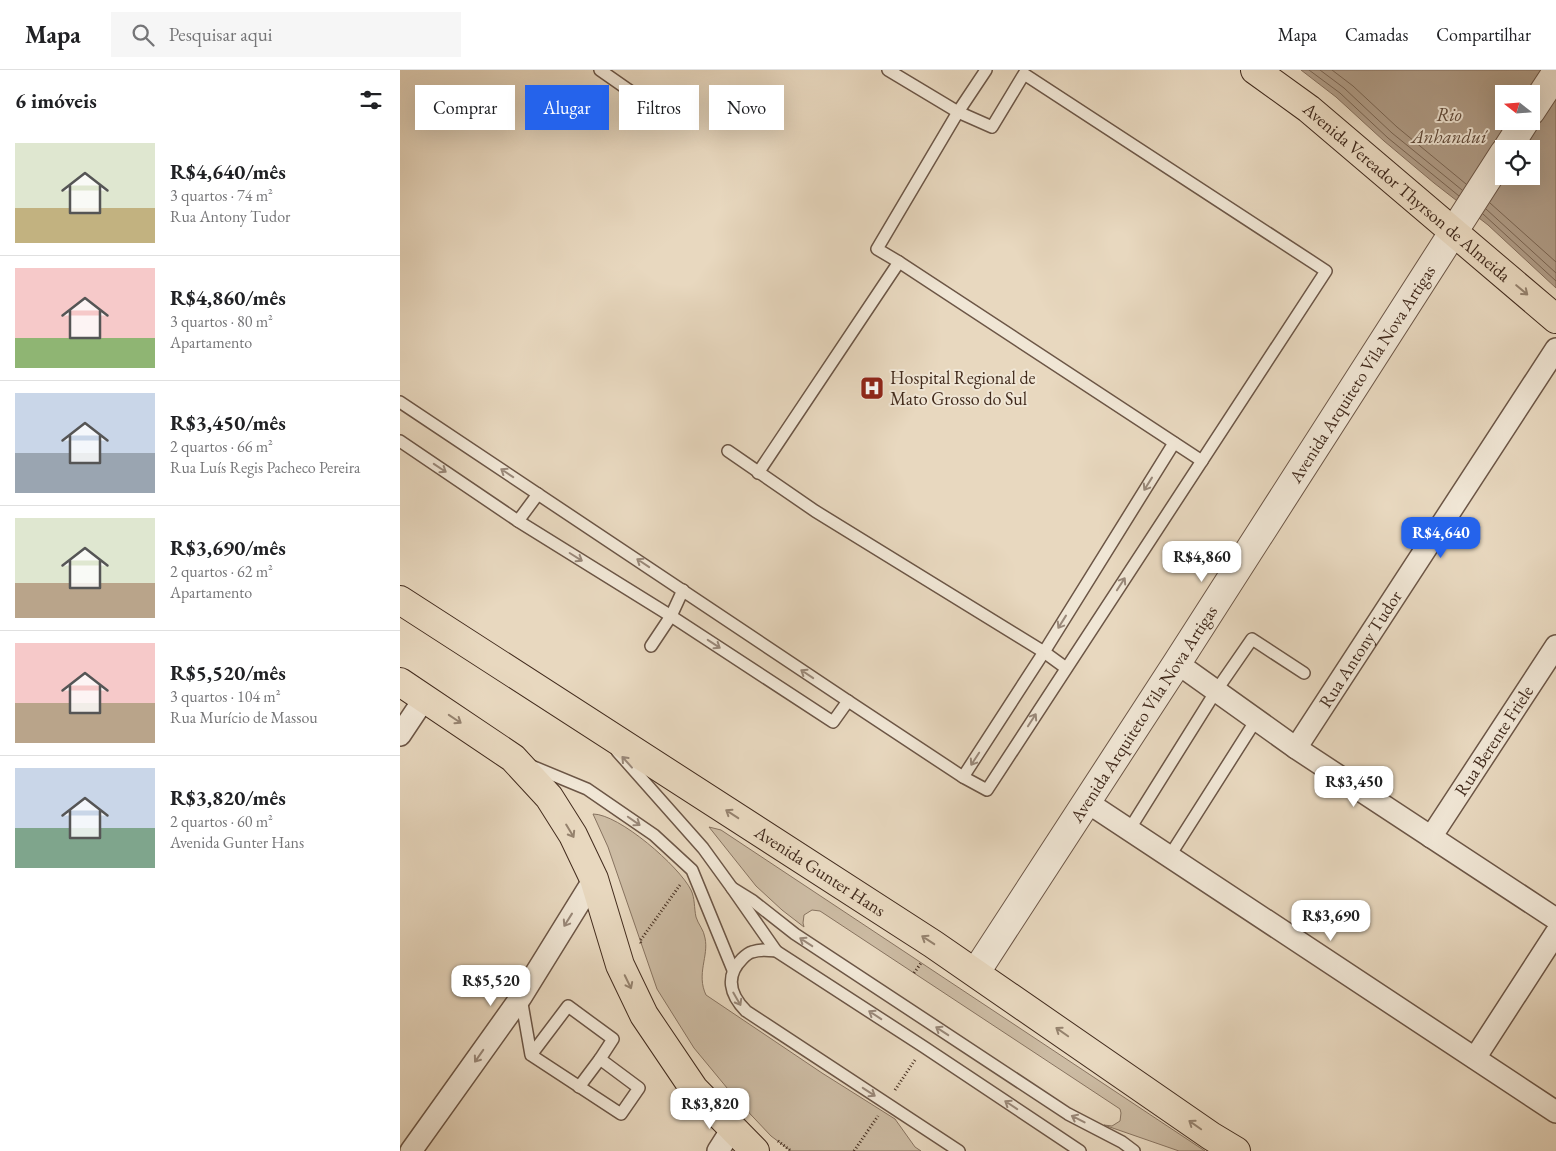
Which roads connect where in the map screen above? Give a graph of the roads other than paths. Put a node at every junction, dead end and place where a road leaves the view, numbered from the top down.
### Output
1 (600, 70) edge
2 (888, 70) edge
3 (986, 70) edge
4 (1255, 70) edge
5 (1556, 74) edge
6 (622, 85) edge
7 (1540, 98) edge
8 (958, 112) junction
9 (1495, 167) edge
10 (1457, 224) junction
11 (899, 262) junction
12 (1556, 319) edge
13 (1556, 349) edge
14 (400, 402) edge
15 (400, 441) edge
16 (1174, 443) junction
17 (728, 451) dead end
18 (1202, 461) junction
19 (758, 473) junction
20 (538, 494) junction
21 (518, 521) junction
22 (683, 590) junction
23 (400, 600) edge
24 (671, 616) junction
25 (652, 646) dead end
26 (1556, 646) edge
27 (1044, 652) junction
28 (1176, 663) junction
29 (1066, 668) junction
30 (1304, 673) dead end
31 (400, 682) edge
32 (1216, 691) junction
33 (424, 698) junction
34 (848, 701) junction
35 (1256, 720) junction
36 (595, 726) junction
37 (400, 735) edge
38 (1296, 748) junction
39 (513, 758) junction
40 (963, 777) junction
41 (1087, 802) junction
42 (1129, 830) junction
43 (1431, 837) junction
44 (1170, 857) junction
45 (594, 879) junction
46 (732, 888) junction
47 (1556, 919) edge
48 (1556, 933) edge
49 (776, 952) junction
50 (733, 970) junction
51 (976, 972) junction
52 (521, 997) junction
53 (531, 1055) junction
54 (1475, 1058) junction
55 (600, 1059) junction
56 (579, 1087) junction
57 (1556, 1112) edge
58 (725, 1140) edge
59 (763, 1143) edge
60 (411, 1151) edge
61 (959, 1151) edge
62 (1080, 1151) edge
63 (1134, 1151) edge
64 (1236, 1151) edge

1 - 6 lane
2 - 8 lane
3 - 8 lane
4 - 10 main road, Avenida Vereador Thyrson de Almeida
5 - 7 street
8 - 11 lane
8 - 18 lane
9 - 10 street, Avenida Arquiteto Vila Nova Artigas
10 -> 12 main road, Avenida Vereador Thyrson de Almeida
10 - 28 street, Avenida Arquiteto Vila Nova Artigas
11 - 16 lane
11 - 19 lane
13 - 38 street, Rua Antony Tudor
20 -> 14 lane
15 -> 21 lane
16 - 18 lane
16 -> 27 lane
17 - 19 lane
29 -> 18 lane
19 - 27 lane
20 - 21 lane
22 -> 20 lane
21 -> 24 lane
22 - 24 lane
34 -> 22 lane
23 - 36 main road, Avenida Gunter Hans
24 - 25 lane
24 -> 34 lane
26 - 43 street, Rua Berente Friele
27 - 29 lane
27 -> 40 lane
28 - 32 street
28 - 41 street, Avenida Arquiteto Vila Nova Artigas
40 -> 29 lane
30 - 32 lane
31 - 33 main road
32 - 35 street
32 - 42 lane
33 - 37 street
33 -> 39 main road
34 - 40 lane
35 - 38 street
35 - 44 lane
46 -> 36 lane
51 -> 36 main road, Avenida Gunter Hans
38 - 43 street
39 -> 45 main road
39 -> 50 lane
41 - 42 street
41 - 51 street, Avenida Arquiteto Vila Nova Artigas
42 - 44 street
43 - 47 street
44 - 54 street
45 -> 52 street
45 -> 58 main road
46 - 49 lane
63 -> 46 lane
48 - 54 street
49 - 50 lane
62 -> 49 lane
50 -> 61 lane
64 -> 51 main road, Avenida Gunter Hans
52 - 53 lane
52 -> 60 street
53 - 55 lane
53 - 56 lane
54 - 57 street
55 - 56 lane
55 - 56 lane
58 - 59 main road

